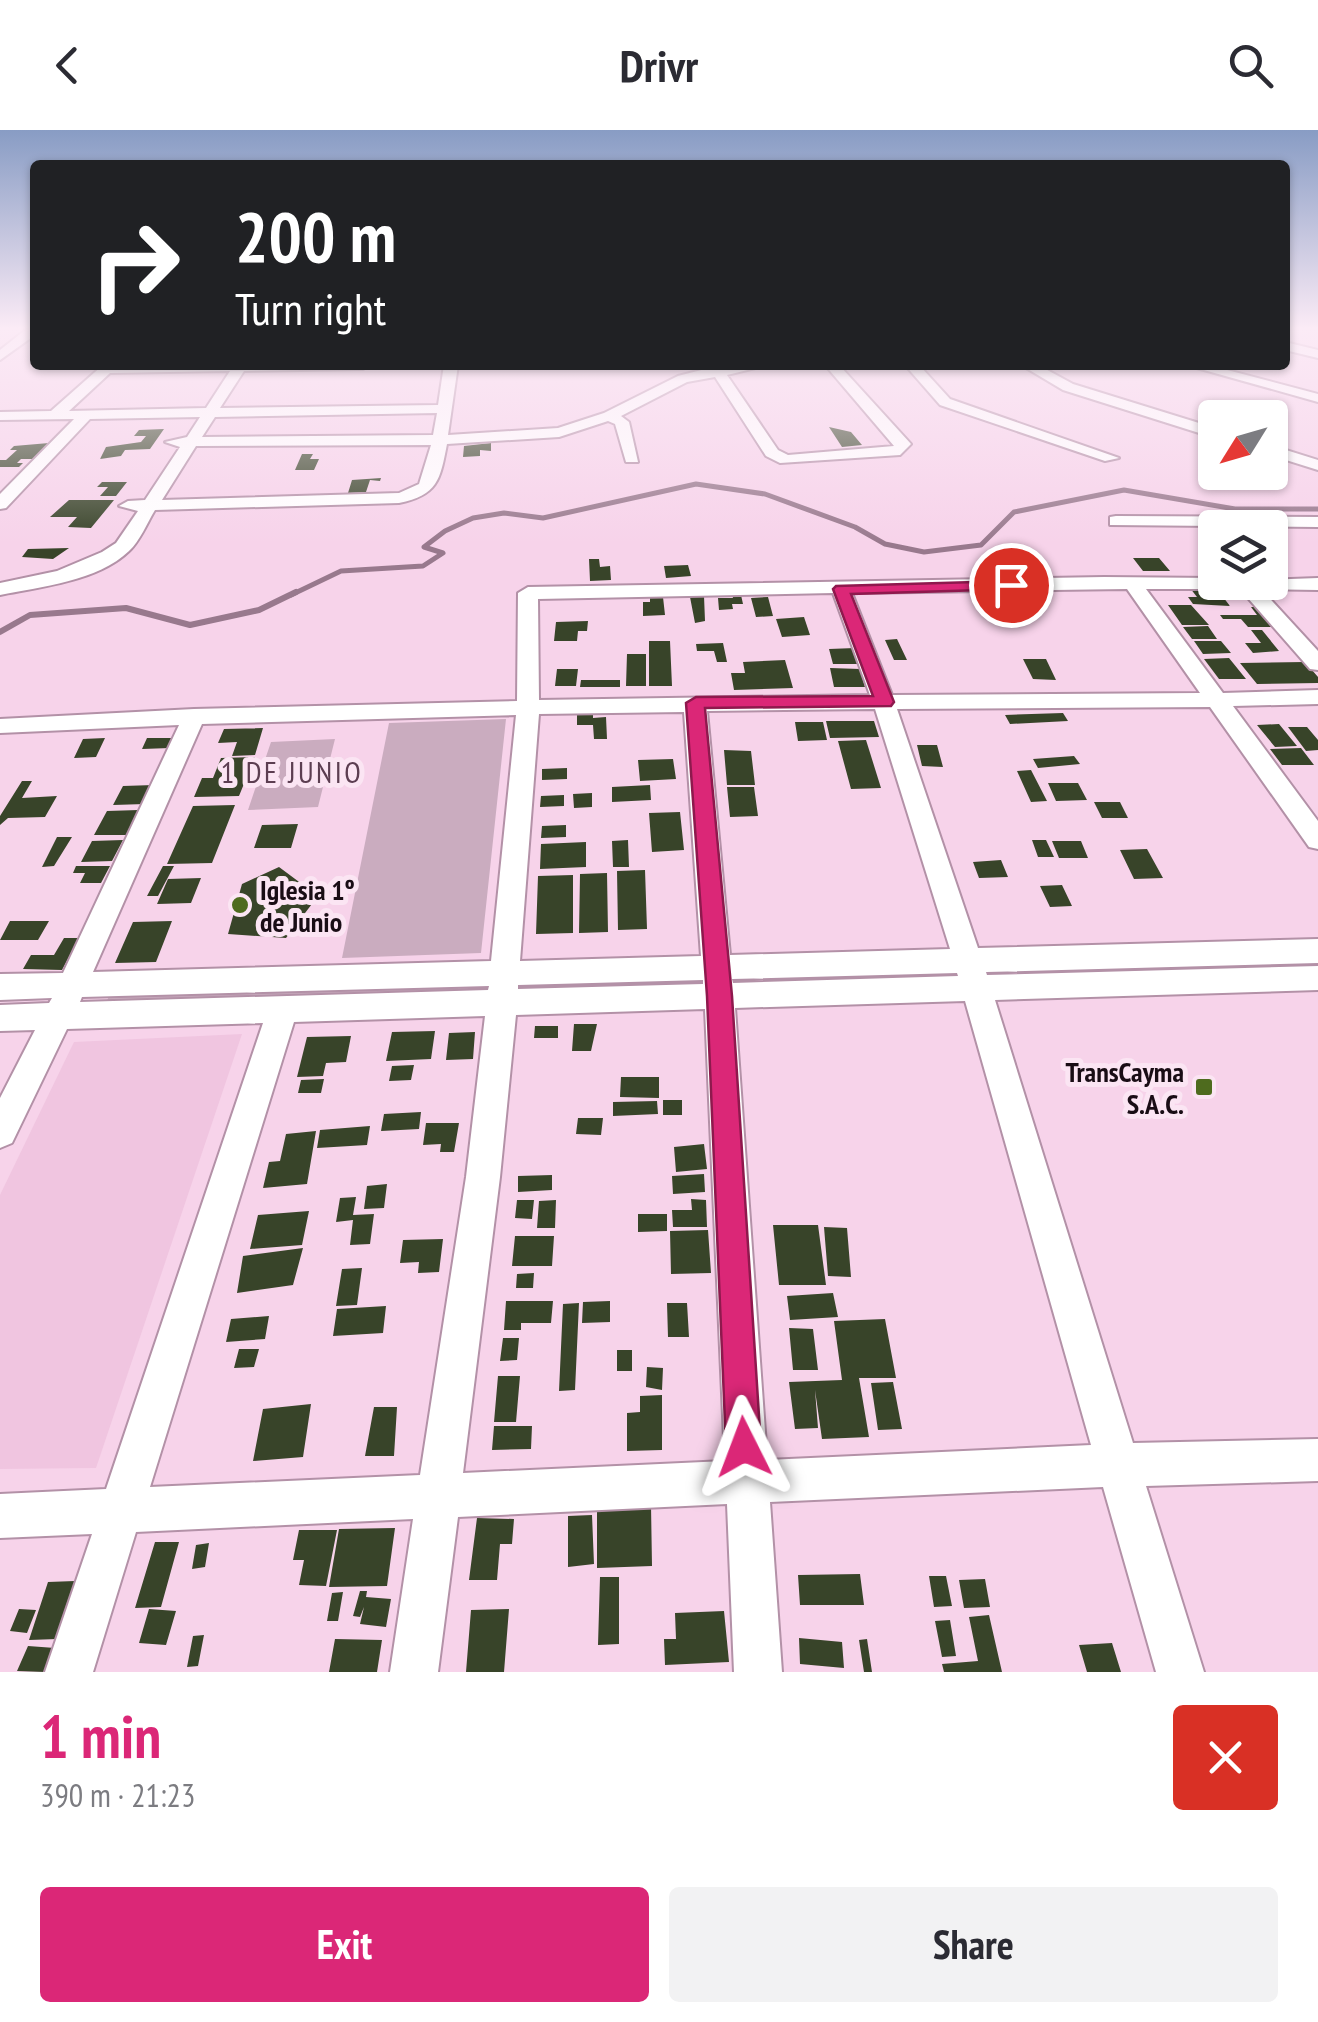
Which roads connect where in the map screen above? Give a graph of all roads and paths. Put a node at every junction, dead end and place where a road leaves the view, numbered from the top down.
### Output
1 (73, 399) edge
2 (211, 399) edge
3 (444, 399) edge
4 (643, 399) edge
5 (737, 399) edge
6 (863, 399) edge
7 (942, 399) edge
8 (1106, 399) edge
9 (1133, 399) edge
10 (442, 410) junction
11 (201, 415) junction
12 (0, 416) edge
13 (54, 416) junction
14 (85, 416) junction
15 (609, 416) junction
16 (1198, 418) edge
17 (1198, 428) edge
18 (438, 440) junction
19 (173, 442) junction
20 (194, 442) junction
21 (1288, 445) edge
22 (1318, 454) edge
23 (1288, 456) edge
24 (1111, 458) dead end
25 (632, 459) dead end
26 (1318, 465) edge
27 (0, 504) edge
28 (128, 506) junction
29 (149, 506) junction
30 (1116, 521) dead end
31 (1318, 522) edge
32 (73, 573) junction
33 (1132, 583) junction
34 (1198, 584) edge
35 (1288, 584) edge
36 (1318, 584) edge
37 (0, 588) edge
38 (841, 589) junction
39 (1261, 600) edge
40 (1295, 637) junction
41 (1318, 637) edge
42 (1318, 664) edge
43 (1318, 697) edge
44 (1219, 698) junction
45 (884, 702) junction
46 (696, 703) junction
47 (528, 708) junction
48 (194, 716) junction
49 (0, 726) edge
50 (1318, 840) edge
51 (1318, 951) edge
52 (970, 973) junction
53 (1318, 978) edge
54 (717, 980) junction
55 (72, 985) junction
56 (0, 986) edge
57 (502, 987) junction
58 (282, 1009) junction
59 (58, 1017) junction
60 (0, 1018) edge
61 (0, 1132) edge
62 (1318, 1460) edge
63 (1118, 1465) junction
64 (746, 1485) junction
65 (437, 1498) junction
66 (120, 1510) junction
67 (0, 1516) edge
68 (69, 1672) edge
69 (414, 1672) edge
70 (758, 1672) edge
71 (1180, 1672) edge

1 - 13 street
2 - 11 street
3 - 10 street
4 - 15 street
5 - 6 street
7 - 24 street
8 - 17 street
9 - 16 street
10 - 11 street
10 - 18 street
11 - 14 street
11 - 19 street
11 - 20 street
12 - 13 street
13 - 14 street
14 - 27 street
15 - 18 street
15 - 25 street
18 - 20 street
18 - 29 street
19 - 20 street
19 - 28 street
20 - 29 street
21 - 22 street
23 - 26 street
28 - 29 street
28 - 32 street
29 - 32 street
30 - 31 street
32 - 37 street
33 - 34 street
33 - 38 street
33 - 44 street
35 - 36 street
38 - 45 street
38 - 47 street
39 - 40 street
40 - 41 street
40 - 42 street
43 - 44 street
44 - 45 street
44 - 50 street
45 - 46 street
45 - 52 street
46 - 47 street
46 - 54 street
47 - 48 street
47 - 57 street
48 - 49 street
48 - 55 street
51 - 52 street
52 - 53 street
52 - 54 street
52 - 63 street
54 - 57 street
54 - 64 street
55 - 56 street
55 - 57 street
55 - 59 street
57 - 58 street
57 - 65 street
58 - 59 street
58 - 66 street
59 - 60 street
59 - 61 street
62 - 63 street
63 - 64 street
63 - 71 street
64 - 65 street
64 - 70 street
65 - 66 street
65 - 69 street
66 - 67 street
66 - 68 street

